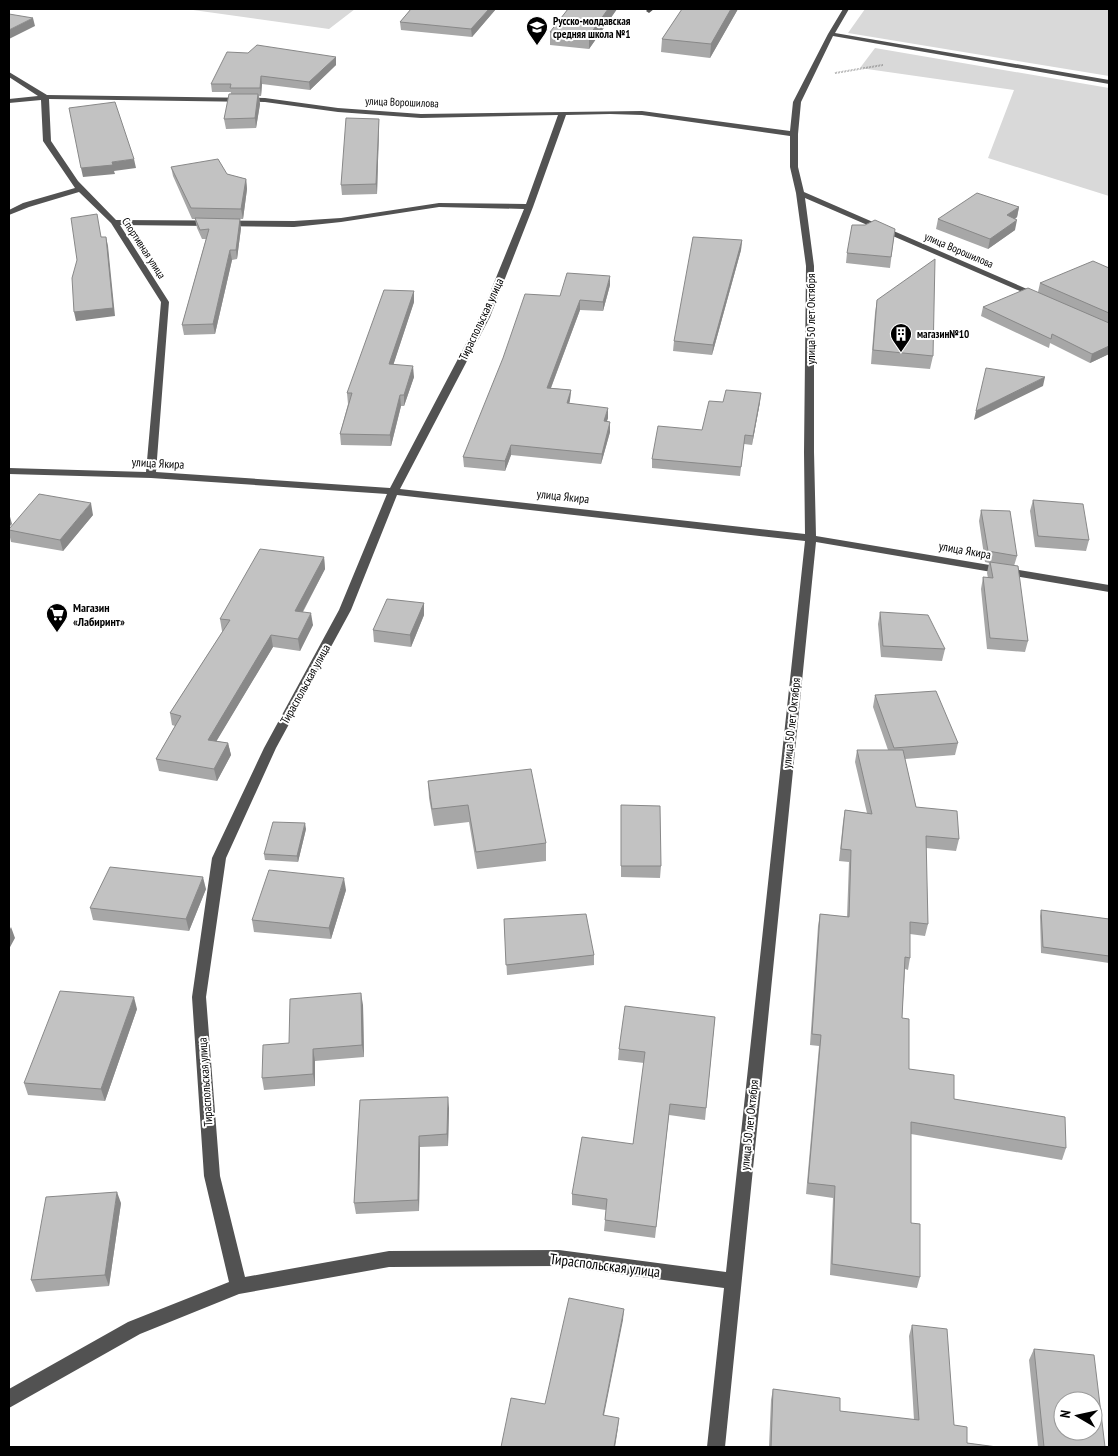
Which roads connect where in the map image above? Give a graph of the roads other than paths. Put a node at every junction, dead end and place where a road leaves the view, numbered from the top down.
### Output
1 (846, 9) edge
2 (831, 34) junction
3 (9, 74) edge
4 (1109, 82) edge
5 (45, 97) junction
6 (9, 101) edge
7 (563, 113) junction
8 (794, 134) junction
9 (80, 189) junction
10 (800, 193) junction
11 (529, 208) junction
12 (9, 213) edge
13 (114, 222) junction
14 (1050, 301) edge
15 (9, 471) edge
16 (151, 476) junction
17 (394, 491) junction
18 (811, 538) junction
19 (1109, 589) edge
20 (732, 1281) junction
21 (239, 1286) junction
22 (9, 1400) edge
23 (716, 1447) edge

1 - 2 street, улица 50 лет Октября
2 - 4 street
2 - 8 street, улица 50 лет Октября
3 - 5 street
5 - 6 street, улица Ворошилова
5 - 7 street, улица Ворошилова
5 - 9 street, Спортивная улица
7 - 8 street, улица Ворошилова
7 - 11 street, Тираспольская улица
8 - 10 street, улица 50 лет Октября
9 - 12 street
9 - 13 street, Спортивная улица
10 - 14 street, улица Ворошилова
10 - 18 street, улица 50 лет Октября
11 - 13 street
11 - 17 street, Тираспольская улица
13 - 16 street, Спортивная улица
15 - 16 street, улица Якира
16 - 17 street, улица Якира
17 - 18 street, улица Якира
17 - 21 street, Тираспольская улица
18 - 19 street, улица Якира
18 - 20 street, улица 50 лет Октября
20 - 21 street, Тираспольская улица
20 - 23 street, улица 50 лет Октября
21 - 22 street, Тираспольская улица

